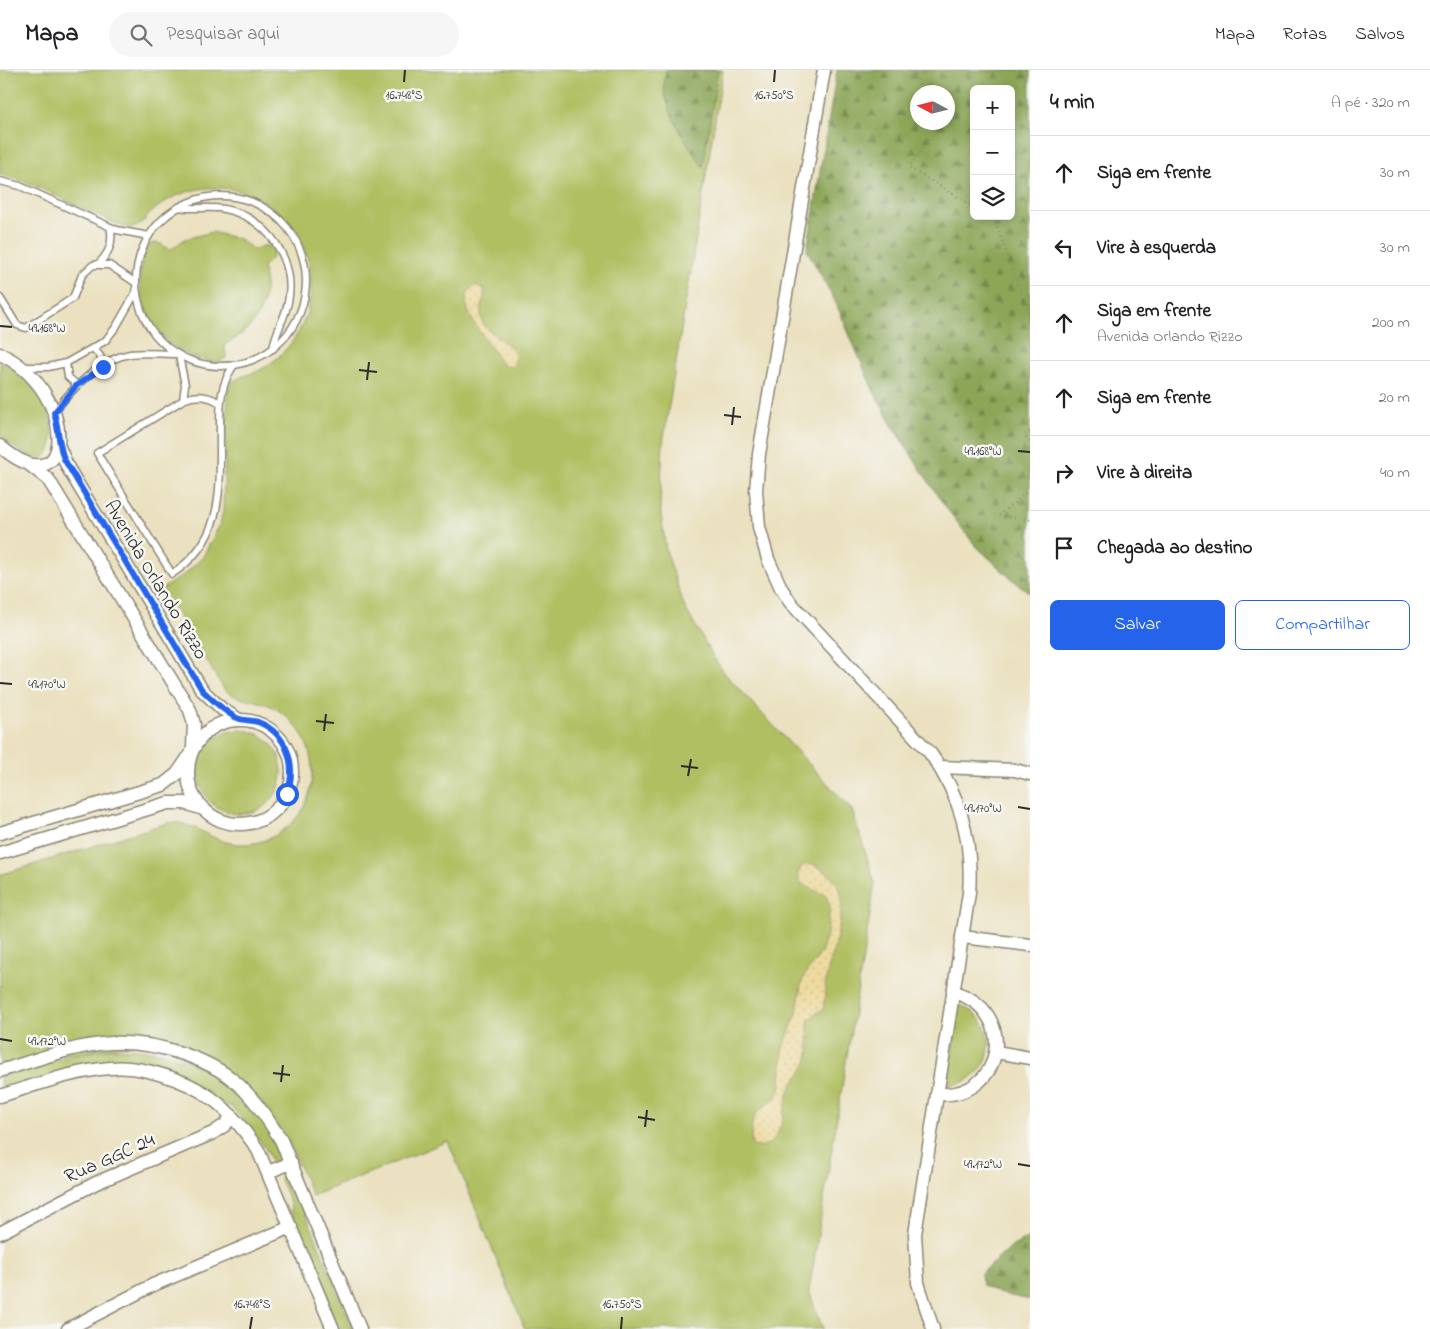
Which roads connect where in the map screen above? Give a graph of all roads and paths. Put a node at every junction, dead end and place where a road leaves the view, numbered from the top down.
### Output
1 (824, 70) edge
2 (914, 70) edge
3 (919, 85) edge
4 (936, 130) edge
5 (0, 181) edge
6 (970, 205) edge
7 (179, 207) junction
8 (994, 220) edge
9 (110, 227) junction
10 (149, 236) junction
11 (98, 264) junction
12 (136, 283) junction
13 (136, 292) junction
14 (0, 298) edge
15 (1030, 317) edge
16 (93, 348) junction
17 (273, 349) junction
18 (0, 354) edge
19 (178, 355) junction
20 (66, 363) junction
21 (22, 366) junction
22 (234, 366) junction
23 (103, 367) junction
24 (77, 385) junction
25 (183, 400) junction
26 (220, 403) junction
27 (54, 413) junction
28 (1030, 432) edge
29 (1030, 443) edge
30 (0, 446) edge
31 (59, 447) junction
32 (30, 465) junction
33 (1030, 490) edge
34 (1030, 520) edge
35 (238, 719) junction
36 (191, 752) junction
37 (940, 767) junction
38 (1030, 774) edge
39 (203, 810) junction
40 (0, 833) edge
41 (0, 853) edge
42 (962, 937) junction
43 (1030, 945) edge
44 (953, 992) junction
45 (996, 1052) junction
46 (1030, 1058) edge
47 (0, 1070) edge
48 (937, 1094) junction
49 (0, 1096) edge
50 (232, 1116) junction
51 (291, 1163) junction
52 (268, 1172) junction
53 (291, 1227) junction
54 (0, 1233) edge
55 (68, 1329) edge
56 (333, 1329) edge
57 (360, 1329) edge
58 (933, 1329) edge

1 - 37 street
2 - 3 path
4 - 6 path
5 - 9 lane
7 - 10 lane
7 - 17 lane
7 - 17 lane
8 - 15 path
9 - 10 lane
9 - 11 lane
10 - 12 lane
11 - 12 lane
11 - 14 lane
12 - 13 lane
13 - 16 lane
13 - 19 lane
16 - 20 lane
16 - 23 lane
17 - 22 lane
18 - 21 street, Avenida Orlando Rizzo
19 - 22 lane
19 - 23 lane
19 - 25 lane
20 - 21 lane
20 - 24 lane
21 - 27 street, Avenida Orlando Rizzo
22 - 26 lane
23 - 24 lane
24 - 27 lane
25 - 26 lane
25 - 26 lane
27 - 31 street, Avenida Orlando Rizzo
28 - 29 path
30 - 32 street, Avenida Orlando Rizzo
31 - 32 street
31 - 35 street, Avenida Orlando Rizzo
32 - 36 street, Avenida Orlando Rizzo
33 - 34 path
35 - 36 street
35 - 39 street
36 - 39 street
36 - 40 street
37 - 38 street
37 - 42 street
39 - 41 street
42 - 43 street
42 - 44 street
44 - 45 street
44 - 48 street
45 - 46 street
45 - 48 street
47 - 51 street
48 - 58 street
49 - 50 street
50 - 52 street
50 - 54 street, Rua GGC 24
51 - 52 street
51 - 57 street
52 - 53 street
53 - 55 street
53 - 56 street

